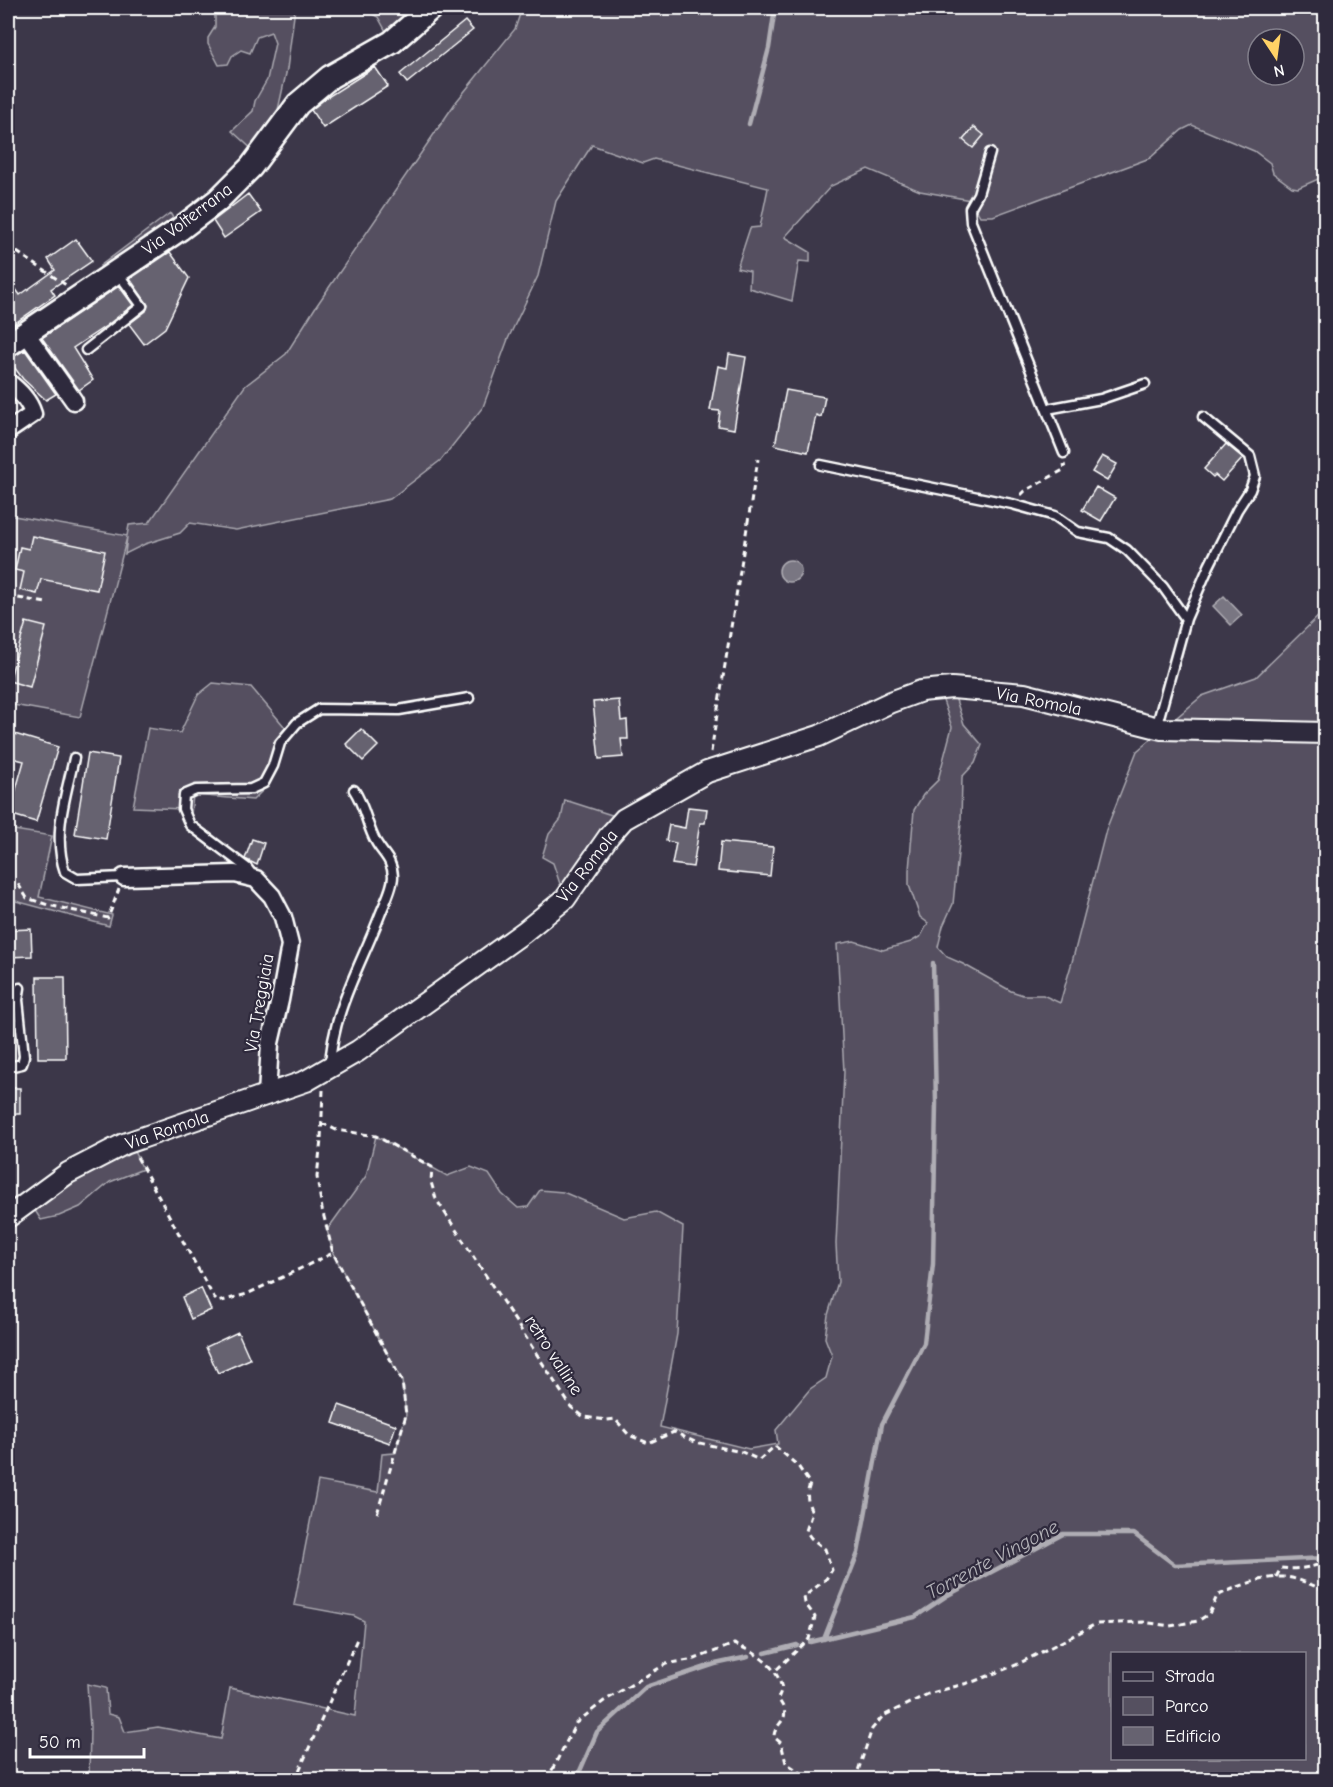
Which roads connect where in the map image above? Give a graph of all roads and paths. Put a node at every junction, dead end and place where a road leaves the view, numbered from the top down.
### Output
1 (431, 8) edge
2 (990, 153) dead end
3 (8, 246) edge
4 (116, 271) junction
5 (81, 295) junction
6 (16, 338) edge
7 (86, 350) dead end
8 (8, 382) edge
9 (1145, 384) dead end
10 (74, 401) dead end
11 (1047, 409) junction
12 (1203, 417) dead end
13 (8, 432) edge
14 (1064, 453) joint
15 (758, 459) dead end
16 (821, 465) dead end
17 (1012, 504) junction
18 (8, 596) edge
19 (46, 603) dead end
20 (1186, 619) junction
21 (469, 698) dead end
22 (1156, 728) junction
23 (1326, 733) edge
24 (74, 758) dead end
25 (707, 772) junction
26 (354, 790) dead end
27 (124, 876) junction
28 (256, 879) junction
29 (8, 882) edge
30 (20, 988) dead end
31 (8, 1067) edge
32 (326, 1070) junction
33 (267, 1095) junction
34 (322, 1123) junction
35 (129, 1142) junction
36 (8, 1217) edge
37 (333, 1253) junction
38 (377, 1514) dead end
39 (1326, 1562) edge
40 (1276, 1578) junction
41 (1326, 1591) edge
42 (357, 1639) dead end
43 (775, 1671) junction
44 (295, 1779) edge
45 (547, 1779) edge
46 (806, 1779) edge
47 (855, 1779) edge

1 - 4 main road, Via Volterrana
2 - 11 lane
3 - 5 path
4 - 5 main road, Via Volterrana
4 - 7 lane
5 - 6 main road, Via Volterrana
6 - 10 street
8 - 13 street
9 - 11 lane
11 - 14 lane
12 - 20 lane
14 - 17 path
15 - 25 path
16 - 17 lane
17 - 20 lane
18 - 19 path
20 - 22 lane
21 - 28 lane
22 - 23 street, Via Romola
22 - 25 street, Via Romola
24 - 27 lane
25 - 32 street, Via Romola
26 - 32 lane
27 - 28 street
27 - 29 path
28 - 33 street, Via Treggiaia
30 - 31 lane
32 - 33 street, Via Romola
32 - 34 path
33 - 35 street, Via Romola
34 - 37 path
34 - 43 path, retro valline
35 - 36 street, Via Romola
35 - 37 path
37 - 38 path
39 - 40 path
40 - 41 path
40 - 47 path
42 - 44 path
43 - 45 path
43 - 46 path

